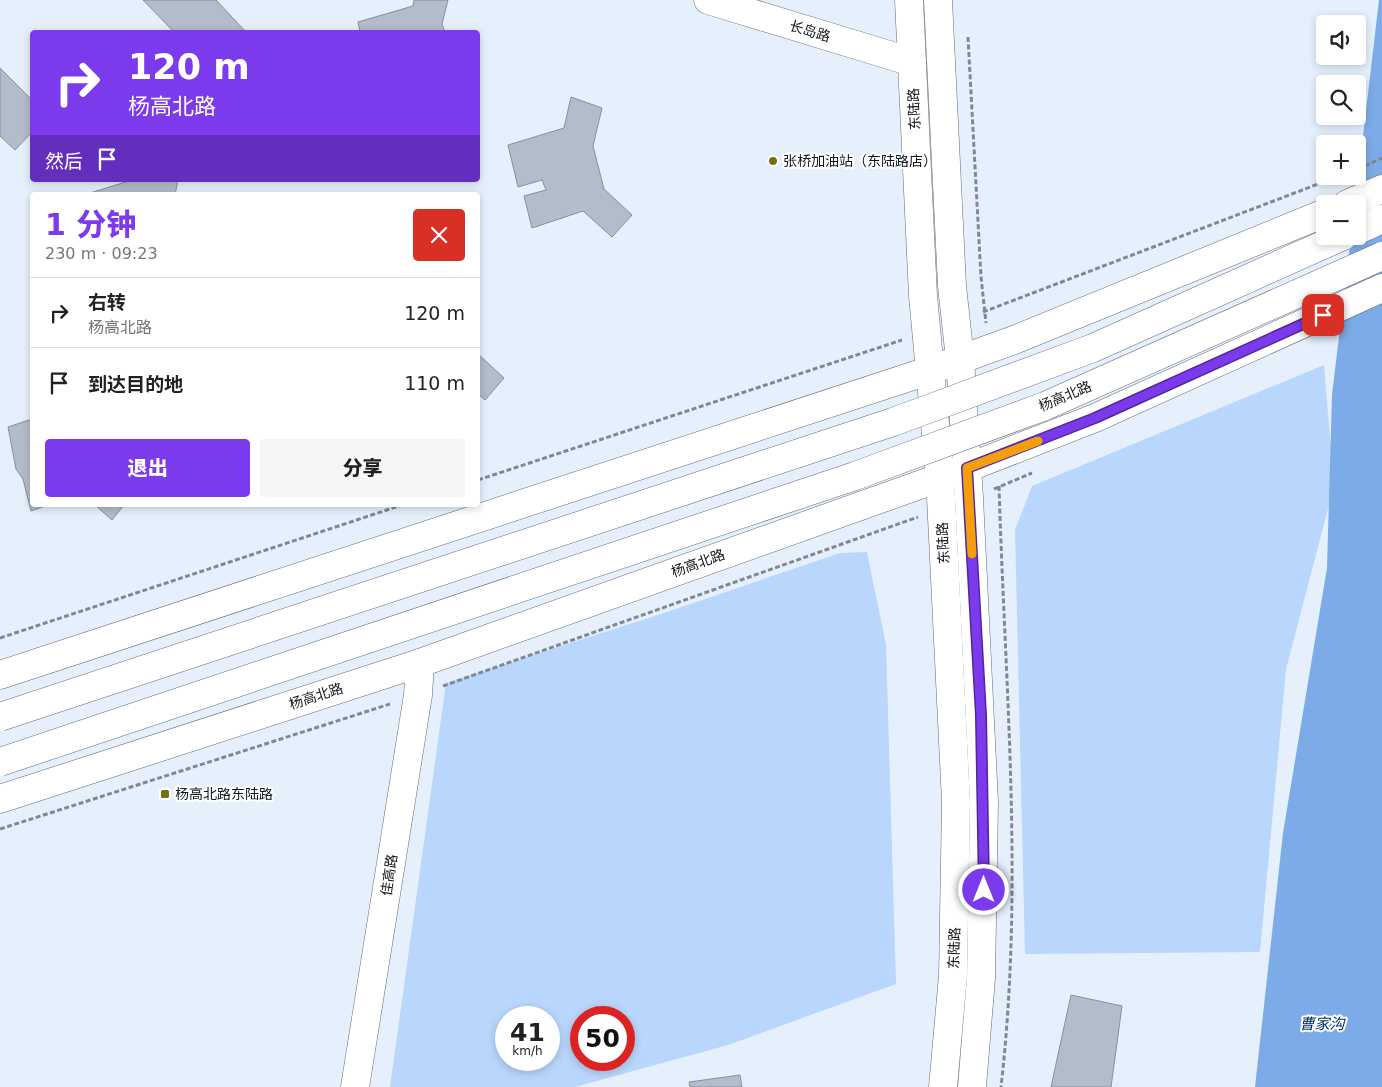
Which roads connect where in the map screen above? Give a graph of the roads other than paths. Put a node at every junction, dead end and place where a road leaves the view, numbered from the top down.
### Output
1 (708, 0) edge
2 (909, 0) edge
3 (938, 0) edge
4 (912, 62) junction
5 (1382, 189) edge
6 (1366, 196) edge
7 (1316, 217) edge
8 (1382, 219) edge
9 (1366, 226) edge
10 (1323, 245) edge
11 (1382, 256) edge
12 (1382, 288) edge
13 (960, 359) junction
14 (931, 370) junction
15 (967, 468) junction
16 (940, 477) junction
17 (420, 663) junction
18 (0, 675) edge
19 (0, 717) edge
20 (0, 762) edge
21 (0, 799) edge
22 (355, 1087) edge
23 (944, 1087) edge
24 (972, 1087) edge

1 - 4 main road, 长岛路
2 - 4 main road, 东陆路
3 - 13 main road, 东陆路
4 - 14 main road, 东陆路
5 - 6 main road
7 - 13 main road
8 - 9 main road
10 - 19 main road, bridge
11 - 20 main road, 杨高北路, bridge
12 - 15 main road, 杨高北路
13 - 14 main road
13 - 15 main road, 东陆路
14 - 16 main road, 东陆路
14 - 18 main road
15 - 16 main road, 杨高北路
15 - 24 main road, 东陆路
16 - 17 main road, 杨高北路
16 - 23 main road, 东陆路
17 - 21 main road, 杨高北路
17 - 22 main road, 佳高路

